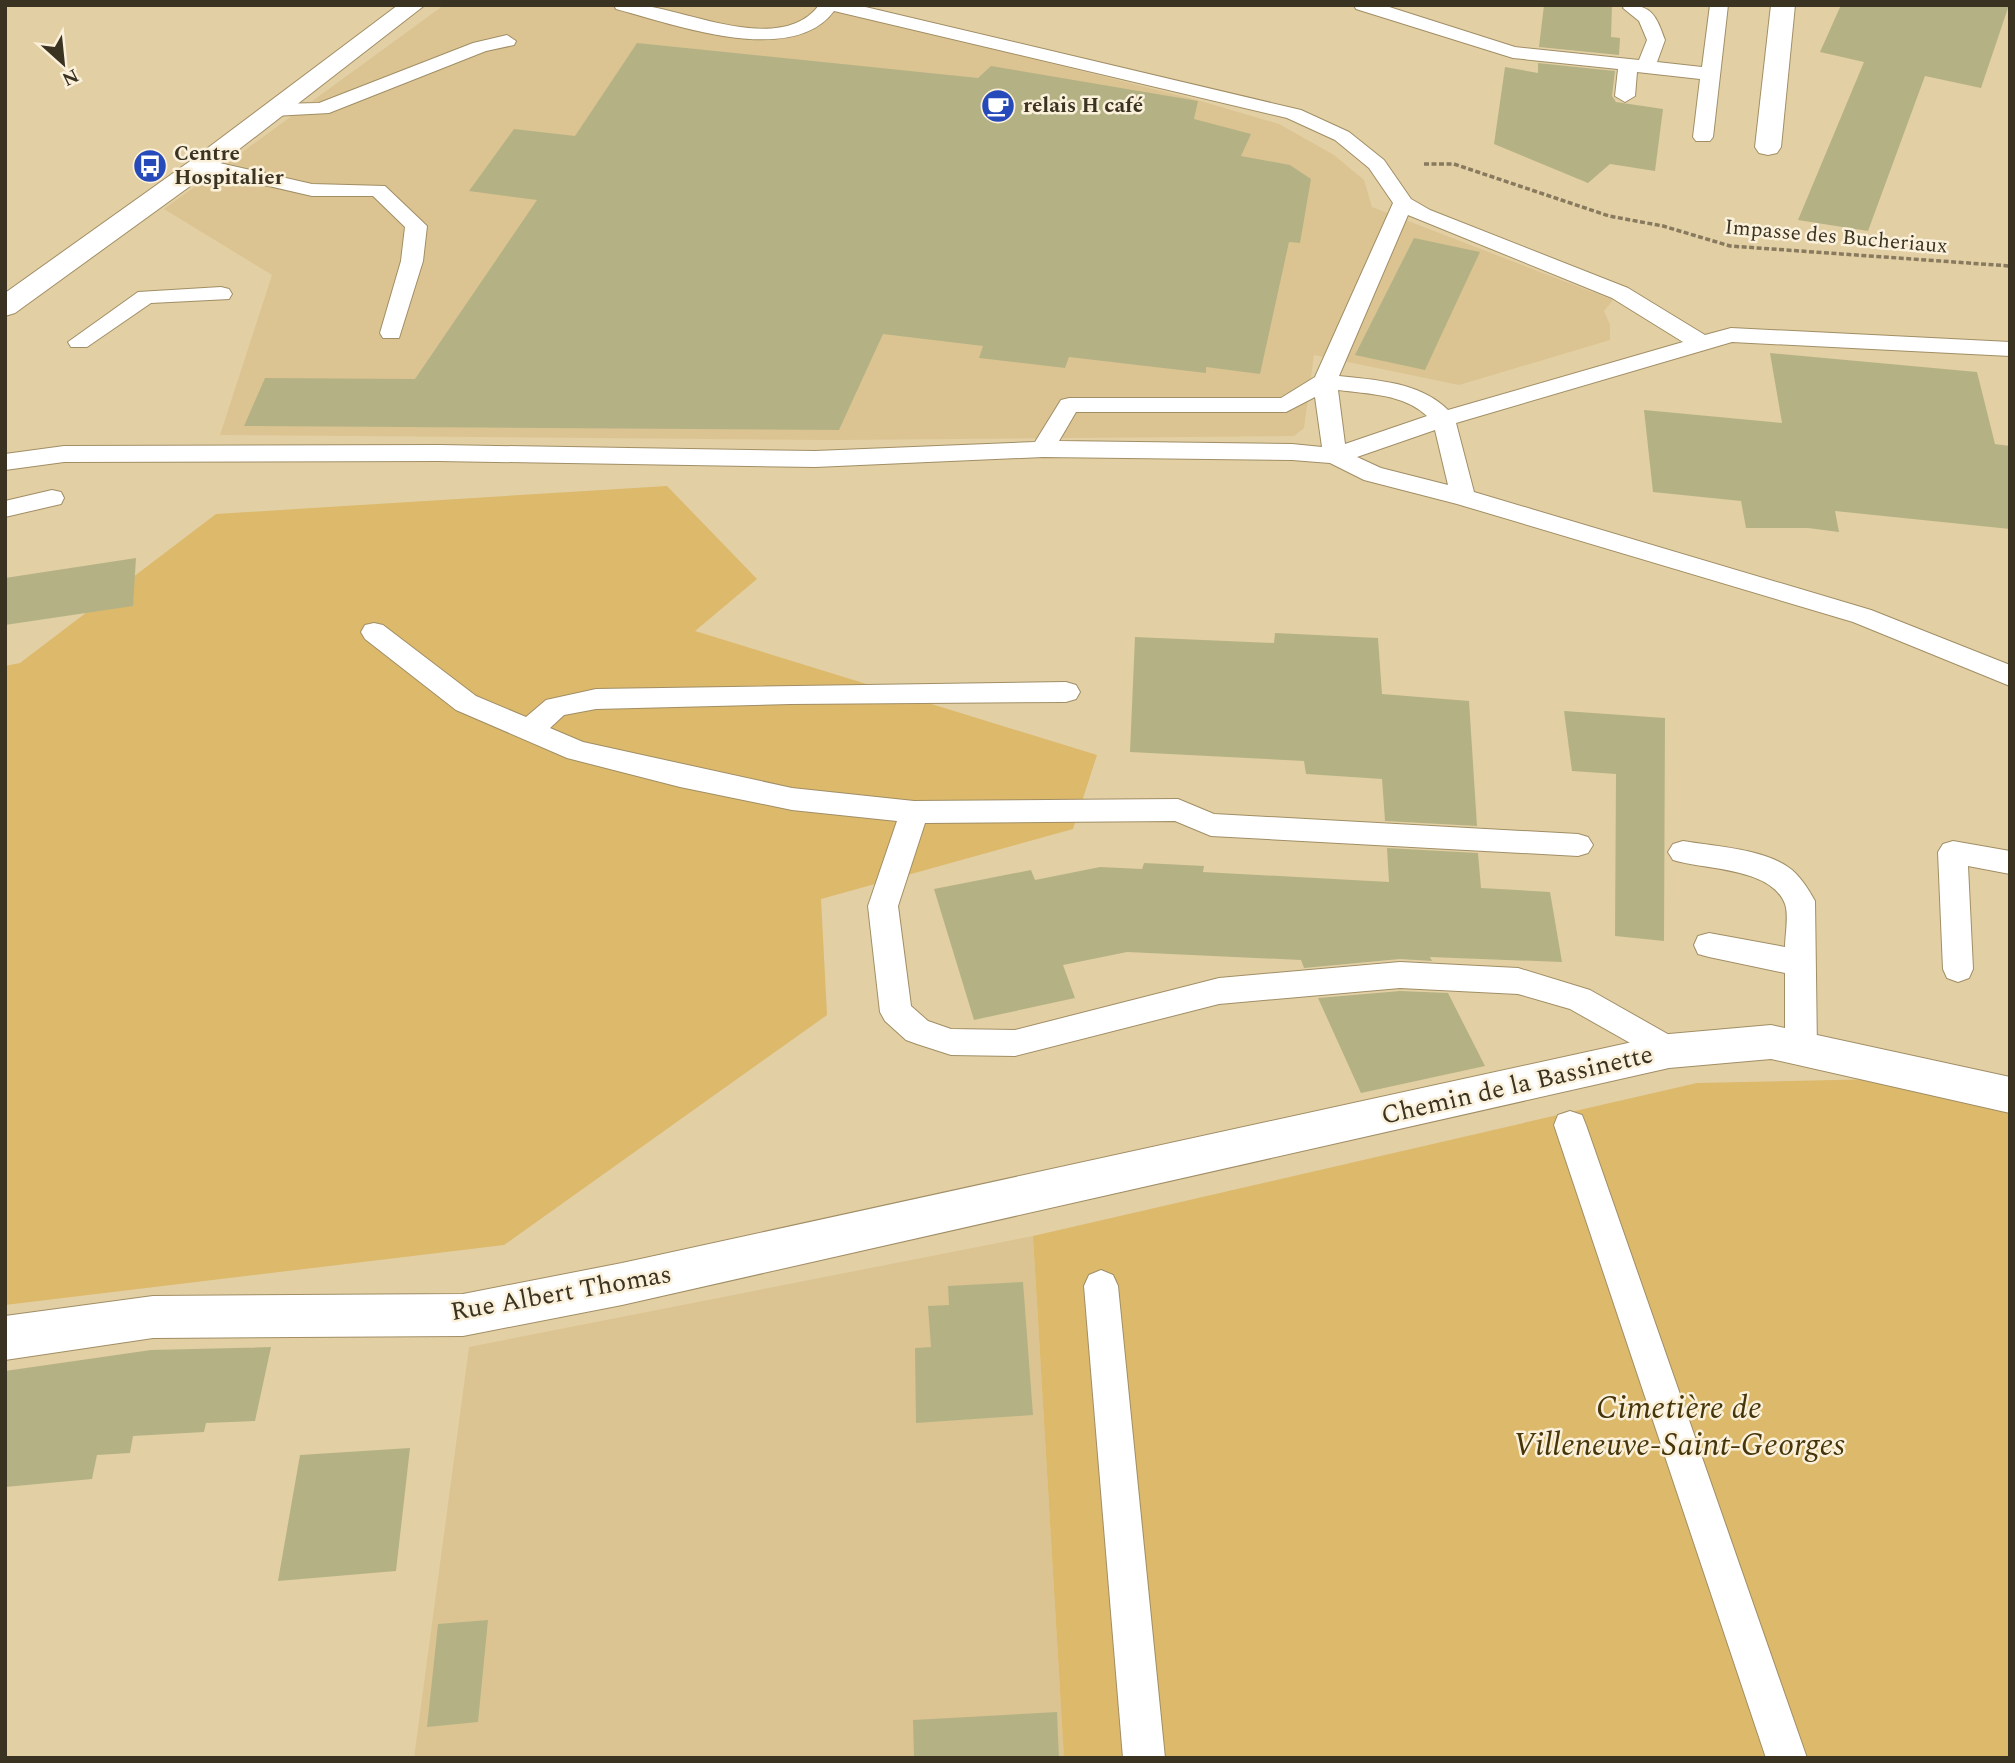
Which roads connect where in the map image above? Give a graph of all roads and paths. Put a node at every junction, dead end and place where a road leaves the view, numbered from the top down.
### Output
1 (413, 5) edge
2 (623, 5) edge
3 (831, 5) edge
4 (1363, 5) edge
5 (1719, 5) edge
6 (1783, 5) edge
7 (1632, 8) dead end
8 (508, 41) dead end
9 (1637, 66) junction
10 (1710, 75) junction
11 (1625, 96) dead end
12 (273, 110) junction
13 (1703, 137) dead end
14 (1768, 147) dead end
15 (1377, 164) junction
16 (202, 165) junction
17 (1403, 203) junction
18 (2010, 266) edge
19 (221, 294) dead end
20 (5, 306) edge
21 (391, 333) dead end
22 (79, 342) dead end
23 (1703, 344) junction
24 (2010, 349) edge
25 (1325, 381) junction
26 (1443, 419) junction
27 (1044, 449) junction
28 (1335, 456) junction
29 (5, 462) edge
30 (1463, 497) junction
31 (52, 498) dead end
32 (5, 509) edge
33 (374, 632) dead end
34 (2008, 673) edge
35 (1066, 692) dead end
36 (528, 730) junction
37 (914, 813) junction
38 (1577, 845) dead end
39 (1684, 852) dead end
40 (2010, 863) edge
41 (1709, 945) dead end
42 (1800, 963) junction
43 (1958, 969) dead end
44 (1801, 1049) junction
45 (1669, 1051) junction
46 (2010, 1095) edge
47 (1570, 1125) dead end
48 (1026, 1195) joint
49 (1101, 1286) dead end
50 (5, 1338) edge
51 (1144, 1758) edge
52 (1787, 1758) edge

1 - 12 street
2 - 3 lane
3 - 15 lane
4 - 9 lane
5 - 10 lane
6 - 14 street
7 - 9 lane
8 - 12 lane
9 - 10 lane
9 - 11 lane
10 - 13 lane
12 - 16 street
15 - 17 lane
15 - 18 path, Impasse des Bucheriaux
16 - 20 street
16 - 21 lane
17 - 23 lane
17 - 25 lane
19 - 22 lane
23 - 24 lane
23 - 26 lane
25 - 26 lane
25 - 27 lane
25 - 28 lane
26 - 28 lane
26 - 30 lane
27 - 28 lane
27 - 29 lane
28 - 30 lane
30 - 34 lane
31 - 32 lane
33 - 36 lane
35 - 36 lane
36 - 37 lane
37 - 38 lane
37 - 45 lane
39 - 42 lane
40 - 43 lane
41 - 42 lane
42 - 44 lane
44 - 45 street, Chemin de la Bassinette
44 - 46 street, Chemin de la Bassinette
45 - 48 street, Chemin de la Bassinette
47 - 52 lane
48 - 50 street, Rue Albert Thomas
49 - 51 lane

